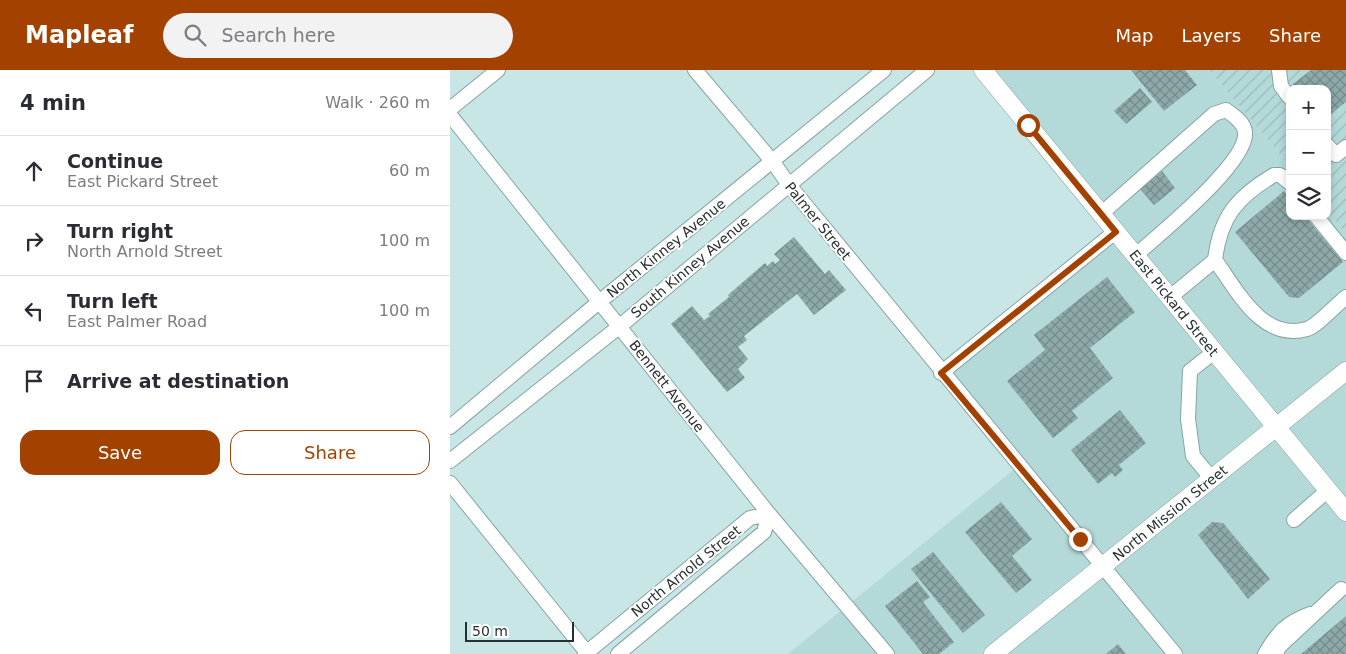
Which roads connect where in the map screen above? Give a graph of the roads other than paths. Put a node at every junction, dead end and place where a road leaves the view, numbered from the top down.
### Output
1 (498, 70) edge
2 (695, 70) edge
3 (884, 70) edge
4 (927, 70) edge
5 (983, 70) edge
6 (1279, 70) edge
7 (1286, 93) edge
8 (450, 109) edge
9 (450, 115) edge
10 (1346, 147) edge
11 (1331, 150) edge
12 (773, 162) junction
13 (1286, 180) edge
14 (789, 185) junction
15 (1101, 214) junction
16 (1319, 220) edge
17 (1116, 232) junction
18 (1346, 253) edge
19 (1135, 256) junction
20 (1215, 260) junction
21 (1346, 297) edge
22 (1169, 298) junction
23 (599, 302) junction
24 (620, 326) junction
25 (1214, 352) junction
26 (1346, 371) edge
27 (941, 373) junction
28 (450, 427) edge
29 (1276, 428) junction
30 (450, 461) edge
31 (1212, 479) junction
32 (450, 483) edge
33 (1328, 490) junction
34 (1346, 512) edge
35 (769, 514) junction
36 (1294, 520) dead end
37 (1103, 568) junction
38 (1341, 589) dead end
39 (1315, 612) junction
40 (586, 654) edge
41 (618, 654) edge
42 (887, 654) edge
43 (994, 654) edge
44 (1175, 654) edge
45 (1265, 654) edge
46 (1276, 654) edge

1 - 8 street
2 - 12 street, Palmer Street
3 - 12 street, North Kinney Avenue
4 - 14 street, South Kinney Avenue
5 - 15 main road, East Pickard Street
6 - 7 street
9 - 23 street, Bennett Avenue
10 - 11 street
12 - 14 street, Palmer Street
12 - 23 street, North Kinney Avenue
13 - 20 street
14 - 24 street, South Kinney Avenue
14 - 27 street, Palmer Street
15 - 17 main road, East Pickard Street
15 - 19 street
16 - 18 street
17 - 19 main road, East Pickard Street
17 - 27 street
19 - 22 main road, East Pickard Street
20 - 21 street
20 - 22 street
22 - 25 main road, East Pickard Street
23 - 24 street, Bennett Avenue
23 - 28 street, North Kinney Avenue
24 - 30 street, South Kinney Avenue
24 - 35 street, Bennett Avenue
25 - 29 main road, East Pickard Street
25 - 31 street
26 - 29 main road, North Mission Street
27 - 37 street, Palmer Street
29 - 31 main road, North Mission Street
29 - 33 main road, East Pickard Street
31 - 37 main road, North Mission Street
32 - 40 street
33 - 34 main road, East Pickard Street
33 - 36 street
35 - 40 street, North Arnold Street
35 - 41 street, North Arnold Street
35 - 42 street, Bennett Avenue
37 - 43 main road, North Mission Street
37 - 44 street, Palmer Street
38 - 39 street
39 - 45 street
39 - 46 street

